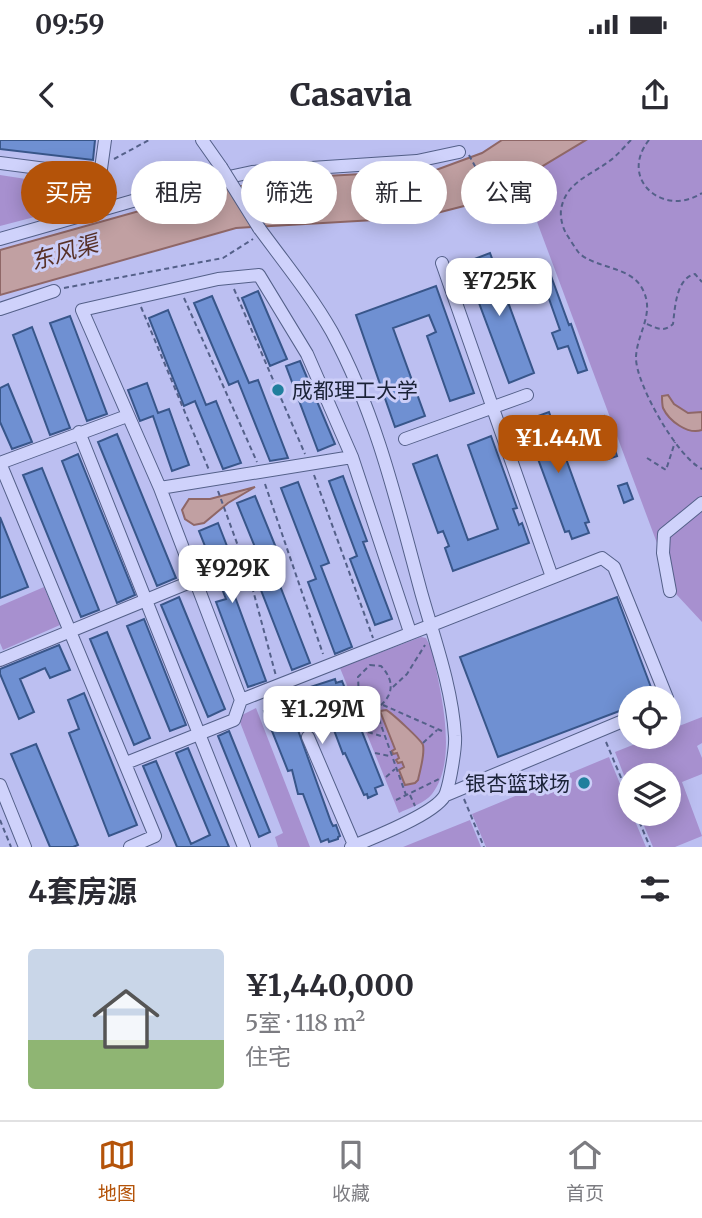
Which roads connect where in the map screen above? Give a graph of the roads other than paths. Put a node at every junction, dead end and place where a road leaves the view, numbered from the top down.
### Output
1 (105, 140) edge
2 (202, 140) edge
3 (463, 150) road end
4 (102, 161) edge
5 (0, 163) edge
6 (21, 166) edge
7 (117, 206) edge
8 (55, 224) edge
9 (0, 239) edge
10 (442, 263) dead end
11 (60, 289) road end
12 (0, 309) edge
13 (527, 396) dead end
14 (494, 409) junction
15 (127, 416) junction
16 (79, 432) junction
17 (405, 439) dead end
18 (352, 457) junction
19 (0, 463) edge
20 (160, 488) junction
21 (702, 503) edge
22 (552, 577) junction
23 (195, 580) junction
24 (670, 591) dead end
25 (146, 600) junction
26 (70, 630) junction
27 (432, 630) junction
28 (410, 632) junction
29 (0, 660) edge
30 (662, 686) edge
31 (241, 699) junction
32 (618, 723) edge
33 (200, 732) junction
34 (308, 737) dead end
35 (126, 763) junction
36 (0, 785) edge
37 (446, 795) junction
38 (25, 847) edge
39 (130, 847) edge
40 (244, 847) edge
41 (354, 847) edge

1 - 4 street
2 - 27 street, bridge
3 - 7 street
5 - 6 street
8 - 9 street
10 - 14 street
11 - 12 street
13 - 14 street
14 - 17 street
14 - 22 street
15 - 16 street
15 - 18 street
15 - 20 street
16 - 19 street
16 - 25 street
18 - 20 street
18 - 28 street
19 - 26 street
20 - 23 street
21 - 24 street
22 - 27 street
22 - 30 street
23 - 25 street
23 - 31 street
25 - 26 street
25 - 33 street
26 - 29 street
26 - 35 street
27 - 28 street
27 - 37 street
28 - 31 street
31 - 33 street
32 - 37 street
33 - 35 street
33 - 40 street
34 - 41 street
35 - 39 street
36 - 38 street
37 - 41 street

